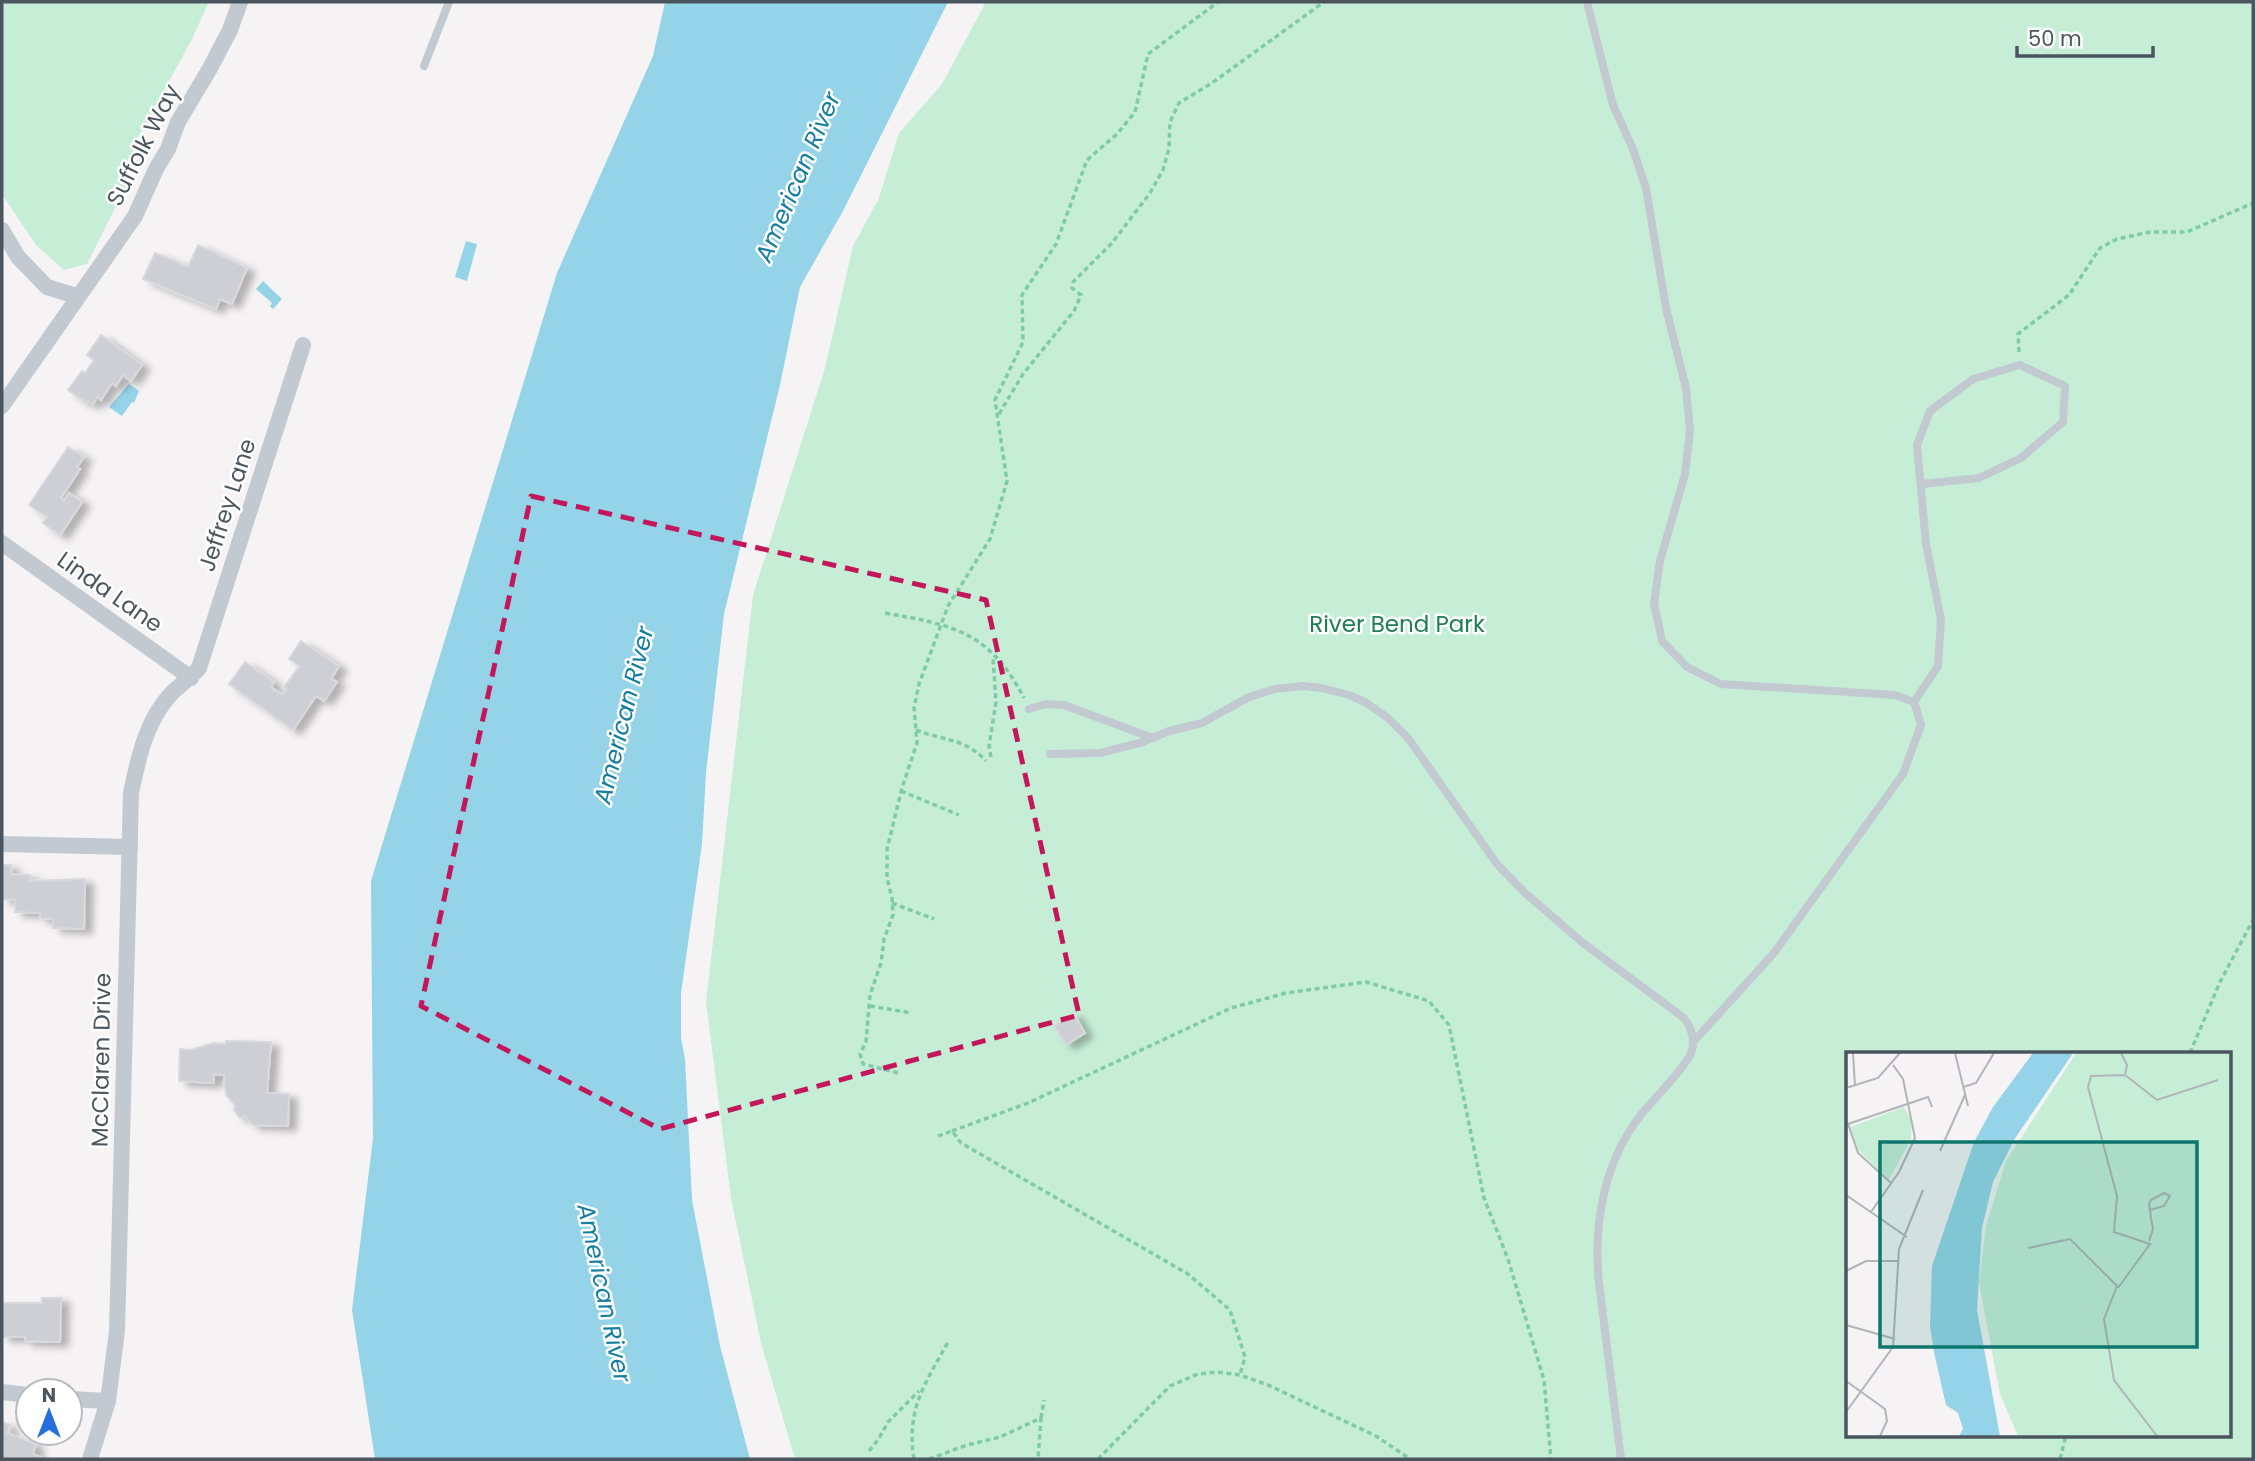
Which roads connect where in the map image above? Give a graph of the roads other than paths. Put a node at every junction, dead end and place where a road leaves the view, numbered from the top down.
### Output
1 (240, 2) edge
2 (449, 2) edge
3 (1587, 2) edge
4 (424, 66) dead end
5 (2, 230) edge
6 (76, 296) junction
7 (303, 345) dead end
8 (2, 406) edge
9 (1922, 484) junction
10 (2, 544) edge
11 (191, 678) junction
12 (1914, 702) junction
13 (1029, 709) road end
14 (1153, 738) junction
15 (1050, 754) dead end
16 (2, 844) edge
17 (130, 847) junction
18 (1694, 1041) junction
19 (84, 1400) edge
20 (108, 1401) junction
21 (90, 1459) edge
22 (1621, 1459) edge

1 - 6 street, Suffolk Way
2 - 4 lane
3 - 12 lane
5 - 6 street
6 - 8 street, Suffolk Way
7 - 11 street, Jeffrey Lane
9 - 9 lane
9 - 12 lane
10 - 11 street, Linda Lane
11 - 17 street, McClaren Drive
12 - 18 lane
13 - 14 lane
14 - 15 lane
14 - 18 lane
16 - 17 street
17 - 20 street, McClaren Drive
18 - 22 lane
19 - 20 street
20 - 21 street, McClaren Drive

